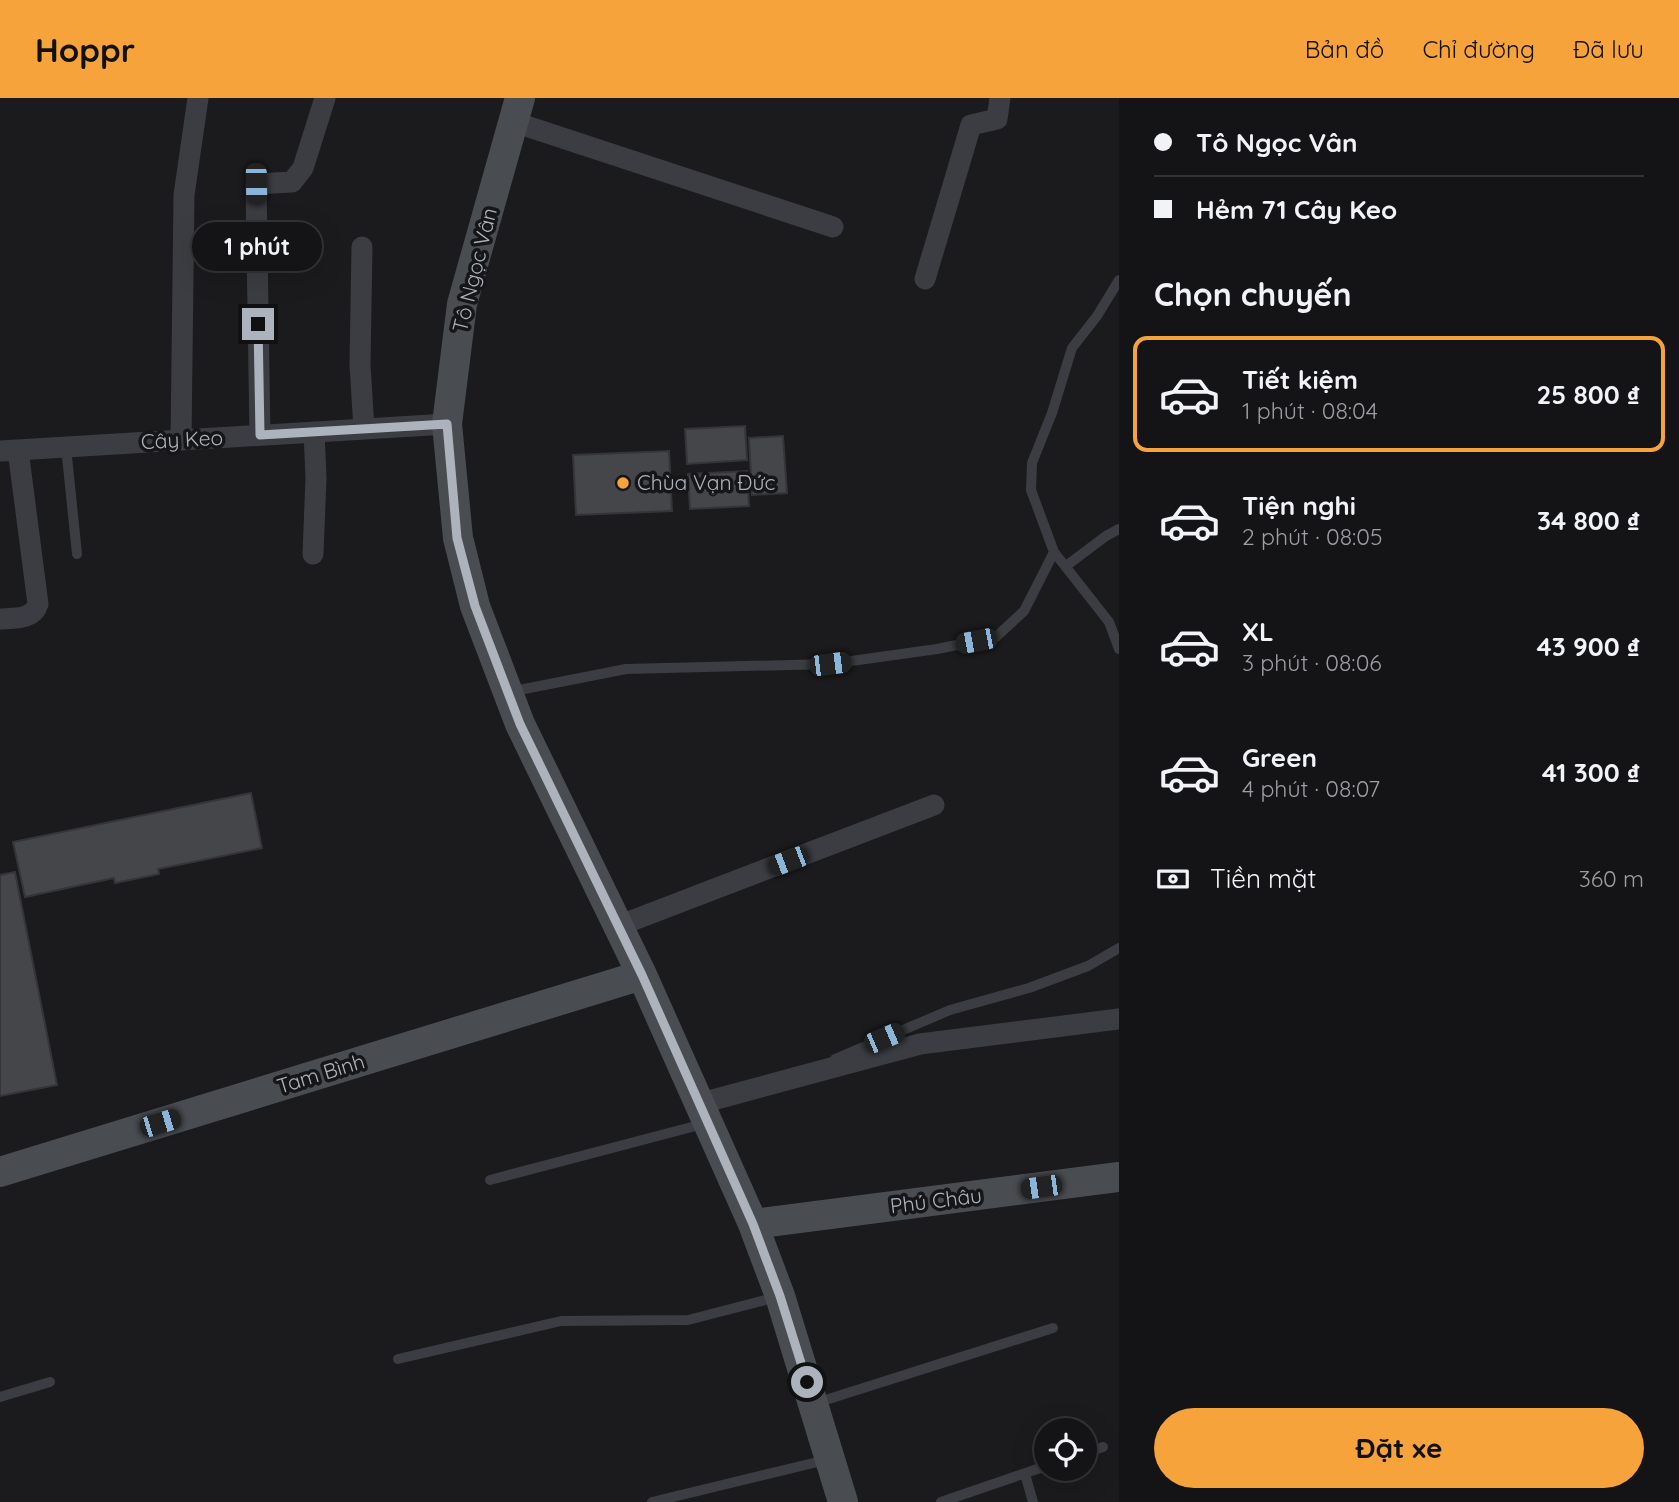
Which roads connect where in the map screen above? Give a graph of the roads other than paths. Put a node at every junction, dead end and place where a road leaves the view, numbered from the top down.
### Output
1 (198, 98) edge
2 (325, 98) edge
3 (1000, 98) edge
4 (517, 110) edge
5 (833, 227) dead end
6 (362, 247) dead end
7 (925, 279) dead end
8 (1119, 280) edge
9 (447, 424) junction
10 (364, 429) junction
11 (314, 432) junction
12 (260, 435) junction
13 (181, 440) junction
14 (66, 447) junction
15 (9, 450) edge
16 (1119, 529) edge
17 (1054, 552) junction
18 (77, 554) dead end
19 (313, 554) dead end
20 (1066, 566) junction
21 (0, 619) edge
22 (1119, 649) edge
23 (509, 692) junction
24 (934, 805) dead end
25 (618, 926) junction
26 (1119, 948) edge
27 (642, 975) junction
28 (1119, 1018) edge
29 (810, 1074) junction
30 (702, 1113) junction
31 (0, 1172) edge
32 (1119, 1177) edge
33 (490, 1180) dead end
34 (753, 1224) junction
35 (780, 1296) junction
36 (1053, 1328) dead end
37 (398, 1359) dead end
38 (50, 1382) dead end
39 (0, 1397) edge
40 (813, 1404) junction
41 (1103, 1447) dead end
42 (1097, 1449) edge
43 (830, 1459) junction
44 (1034, 1471) edge
45 (1025, 1474) junction
46 (652, 1502) edge
47 (843, 1502) edge
48 (941, 1502) edge
49 (1033, 1502) edge

1 - 13 street
2 - 12 street
3 - 7 street
4 - 5 street
4 - 9 main road, Tô Ngọc Vân
6 - 10 street
8 - 17 lane
9 - 10 street, Cây Keo
9 - 23 main road, Tô Ngọc Vân
10 - 11 street, Cây Keo
11 - 12 street, Cây Keo
11 - 19 street
12 - 13 street, Cây Keo
13 - 14 street, Cây Keo
14 - 15 street, Cây Keo
14 - 18 lane
15 - 21 street
16 - 20 lane
17 - 20 lane
17 - 23 lane
20 - 22 lane
23 - 25 main road, Tô Ngọc Vân
24 - 25 street
25 - 27 main road, Tô Ngọc Vân
26 - 29 lane
27 - 30 main road, Tô Ngọc Vân
27 - 31 main road, Tam Bình
28 - 29 street
29 - 30 street
30 - 33 lane
30 - 34 main road, Tô Ngọc Vân
32 - 34 main road, Phú Châu
34 - 35 main road, Tô Ngọc Vân
35 - 37 lane
35 - 40 main road, Tô Ngọc Vân
36 - 40 lane
38 - 39 lane
40 - 43 main road, Tô Ngọc Vân
41 - 42 lane
43 - 46 lane
43 - 47 main road, Tô Ngọc Vân
44 - 45 lane
45 - 48 lane
45 - 49 lane

